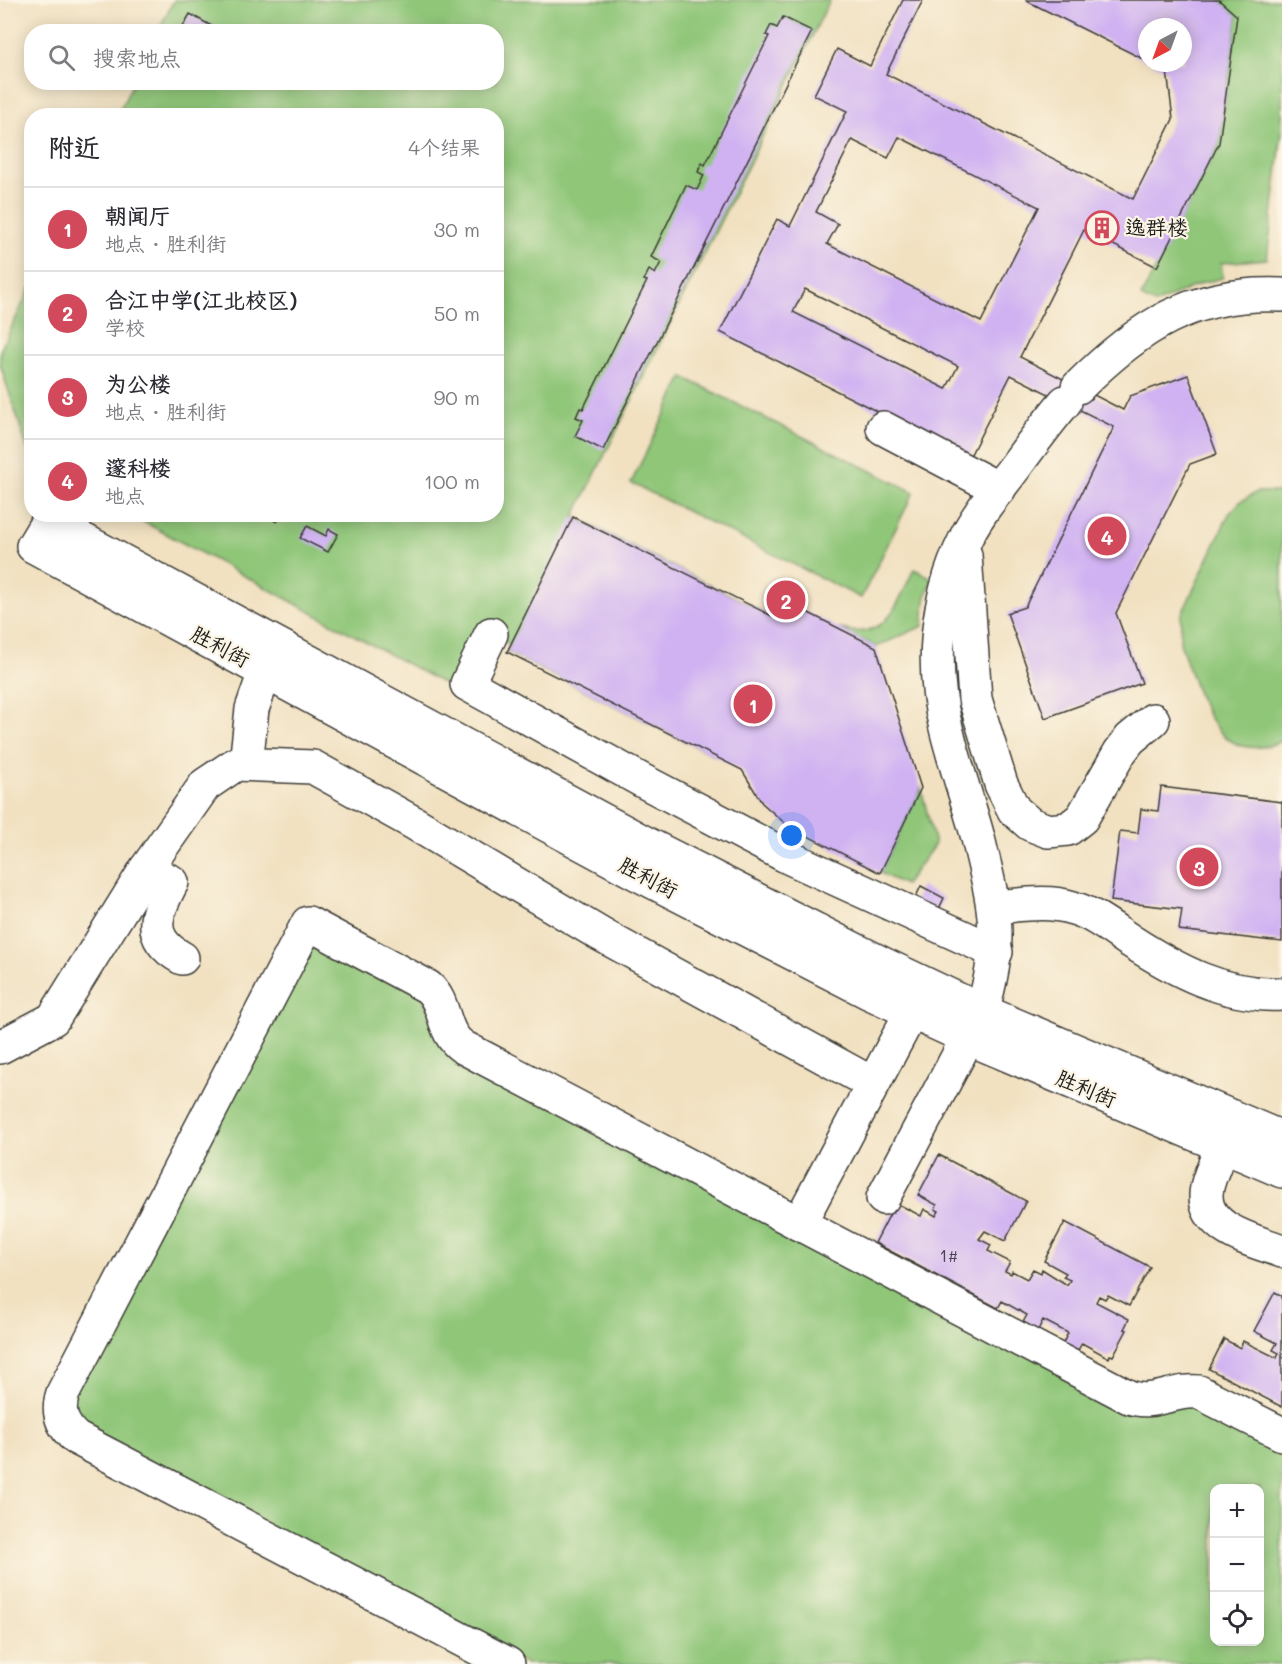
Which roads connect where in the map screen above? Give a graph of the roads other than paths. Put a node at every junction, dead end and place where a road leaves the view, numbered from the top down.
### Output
1 (1282, 296) edge
2 (883, 428) dead end
3 (999, 489) junction
4 (964, 541) junction
5 (492, 634) dead end
6 (265, 672) junction
7 (1153, 720) dead end
8 (246, 764) junction
9 (146, 869) junction
10 (995, 907) junction
11 (996, 952) junction
12 (182, 958) dead end
13 (1282, 994) edge
14 (911, 1013) junction
15 (975, 1025) junction
16 (0, 1047) edge
17 (873, 1084) junction
18 (1282, 1138) edge
19 (1221, 1147) junction
20 (1282, 1171) edge
21 (883, 1198) dead end
22 (800, 1224) junction
23 (1282, 1251) edge
24 (1282, 1434) edge
25 (508, 1664) edge

1 - 3 street
2 - 3 street
3 - 4 street
4 - 7 street
4 - 10 street
5 - 11 street
6 - 8 street
6 - 14 street, 胜利街
6 - 15 street, 胜利街
8 - 9 street
8 - 17 street
9 - 12 street
9 - 16 street
10 - 11 street
10 - 13 street
11 - 15 street
14 - 15 street, 胜利街
14 - 17 street
15 - 18 street, 胜利街
15 - 19 street, 胜利街
15 - 21 street
17 - 22 street
19 - 20 street, 胜利街
19 - 23 street
22 - 24 street
22 - 25 street

